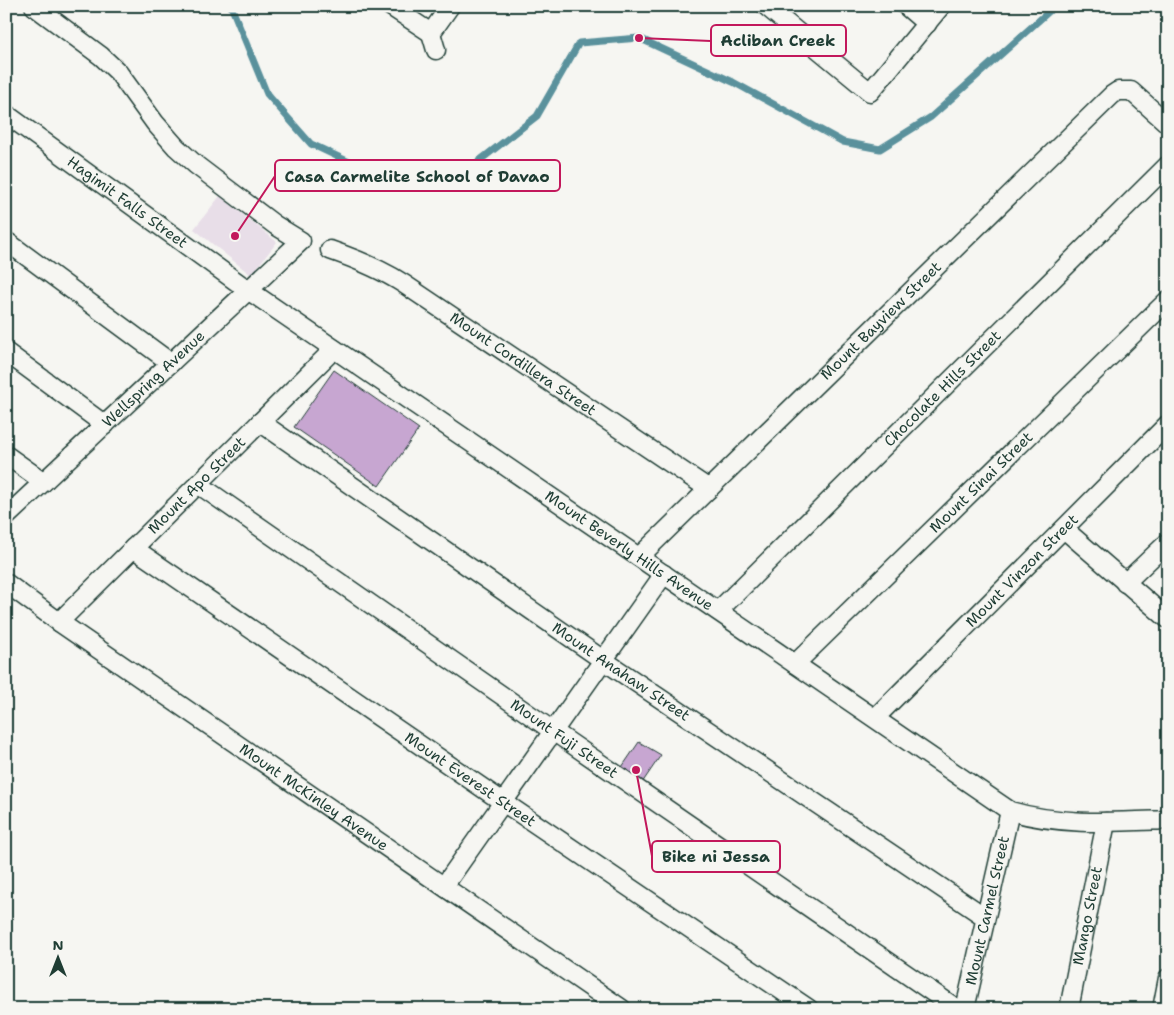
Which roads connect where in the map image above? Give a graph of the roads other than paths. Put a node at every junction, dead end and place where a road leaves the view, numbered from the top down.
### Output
1 (34, 6) edge
2 (390, 6) edge
3 (450, 6) edge
4 (766, 6) edge
5 (906, 6) edge
6 (941, 6) edge
7 (927, 24) junction
8 (431, 33) junction
9 (436, 50) dead end
10 (6, 114) edge
11 (1168, 124) edge
12 (1168, 166) edge
13 (6, 241) edge
14 (330, 250) dead end
15 (248, 290) junction
16 (1168, 300) edge
17 (334, 348) junction
18 (6, 352) edge
19 (171, 363) junction
20 (260, 422) junction
21 (1168, 424) edge
22 (105, 425) junction
23 (6, 455) edge
24 (44, 482) junction
25 (198, 484) junction
26 (709, 489) junction
27 (6, 517) edge
28 (1064, 529) junction
29 (1168, 542) edge
30 (133, 548) junction
31 (639, 557) junction
32 (664, 574) junction
33 (6, 583) edge
34 (1126, 583) junction
35 (718, 611) junction
36 (1168, 619) edge
37 (59, 622) junction
38 (603, 660) junction
39 (796, 664) junction
40 (875, 718) junction
41 (553, 732) junction
42 (503, 802) junction
43 (1010, 810) junction
44 (1168, 820) edge
45 (1106, 822) junction
46 (444, 886) junction
47 (985, 917) junction
48 (1168, 978) edge
49 (622, 1009) edge
50 (809, 1009) edge
51 (958, 1009) edge
52 (965, 1009) edge
53 (1069, 1009) edge
54 (1162, 1009) edge

1 - 15 street, Wellspring Avenue
2 - 8 street
3 - 8 street
4 - 7 street
5 - 7 street
6 - 7 street
8 - 9 street
10 - 15 street, Hagimit Falls Street
11 - 26 street, Mount Bayview Street
12 - 35 street, Chocolate Hills Street
13 - 19 street
14 - 26 street, Mount Cordillera Street
15 - 17 street, Mount Beverly Hills Avenue
15 - 19 street, Wellspring Avenue
16 - 39 street, Mount Sinai Street
17 - 20 street, Mount Apo Street
17 - 31 street, Mount Beverly Hills Avenue
18 - 22 street
19 - 22 street, Wellspring Avenue
20 - 25 street, Mount Apo Street
20 - 38 street, Mount Anahaw Street
21 - 28 street, Mount Vinzon Street
22 - 24 street, Wellspring Avenue
23 - 24 street
24 - 27 street, Wellspring Avenue
25 - 30 street, Mount Apo Street
25 - 41 street, Mount Fuji Street
26 - 31 street, Mount Bayview Street
28 - 34 street
28 - 40 street, Mount Vinzon Street
29 - 34 street
30 - 37 street, Mount Apo Street
30 - 42 street, Mount Everest Street
31 - 32 street, Mount Beverly Hills Avenue
32 - 35 street, Mount Beverly Hills Avenue
32 - 38 street
33 - 37 street, Mount McKinley Avenue
34 - 36 street
35 - 39 street, Mount Beverly Hills Avenue
37 - 46 street, Mount McKinley Avenue
38 - 41 street
38 - 47 street, Mount Anahaw Street
39 - 40 street, Mount Beverly Hills Avenue
40 - 43 street, Mount Beverly Hills Avenue
41 - 42 street
41 - 51 street, Mount Fuji Street
42 - 46 street
42 - 50 street, Mount Everest Street
43 - 45 street, Mount Beverly Hills Avenue
43 - 47 street, Mount Carmel Street
44 - 45 street, Mount Beverly Hills Avenue
45 - 53 street, Mango Street
46 - 49 street, Mount McKinley Avenue
47 - 52 street, Mount Carmel Street
48 - 54 street

